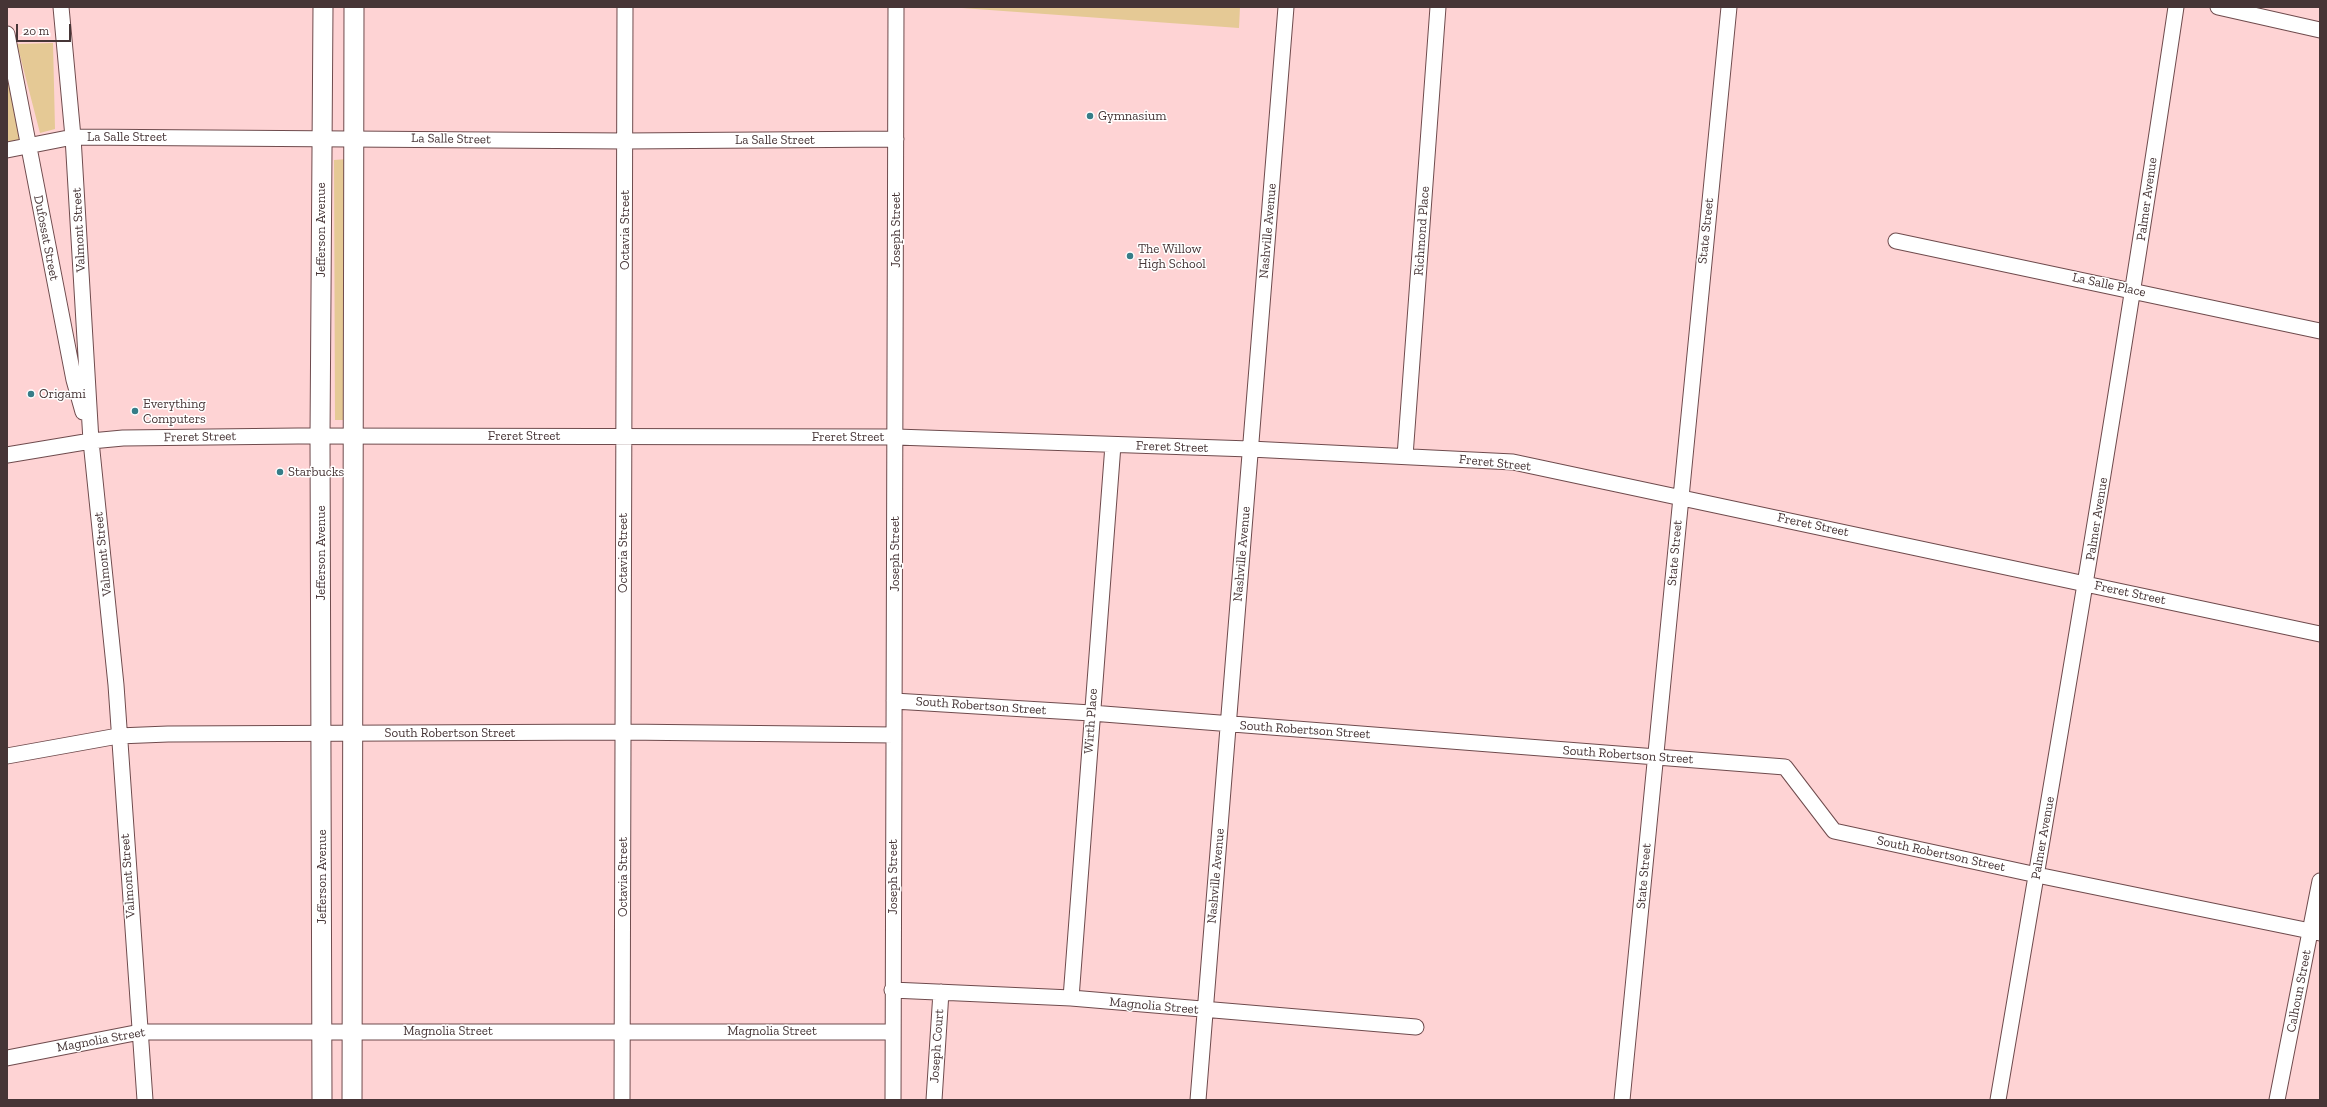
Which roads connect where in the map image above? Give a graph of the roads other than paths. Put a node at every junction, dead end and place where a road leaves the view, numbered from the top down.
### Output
1 (61, 7) edge
2 (323, 7) edge
3 (354, 7) edge
4 (625, 7) edge
5 (896, 7) edge
6 (1286, 7) edge
7 (1438, 7) edge
8 (1729, 7) edge
9 (2176, 7) edge
10 (2218, 7) edge
11 (2320, 30) edge
12 (7, 34) edge
13 (73, 137) junction
14 (322, 137) junction
15 (354, 138) junction
16 (896, 139) junction
17 (625, 141) junction
18 (28, 146) junction
19 (7, 150) edge
20 (1896, 241) dead end
21 (2134, 290) junction
22 (2320, 331) edge
23 (320, 436) junction
24 (354, 436) junction
25 (624, 436) junction
26 (896, 437) junction
27 (91, 441) junction
28 (1113, 445) junction
29 (1250, 450) junction
30 (7, 455) edge
31 (1406, 456) junction
32 (1680, 496) junction
33 (2087, 584) junction
34 (2320, 634) edge
35 (894, 701) junction
36 (1091, 713) junction
37 (1228, 724) junction
38 (623, 732) junction
39 (322, 733) junction
40 (354, 733) junction
41 (894, 735) junction
42 (118, 736) junction
43 (7, 756) edge
44 (1655, 757) junction
45 (2037, 875) junction
46 (2320, 881) edge
47 (2316, 932) edge
48 (892, 990) junction
49 (941, 992) junction
50 (1071, 998) junction
51 (1205, 1010) junction
52 (1416, 1027) dead end
53 (321, 1031) junction
54 (352, 1031) junction
55 (623, 1031) junction
56 (140, 1032) junction
57 (892, 1032) junction
58 (7, 1058) edge
59 (145, 1100) edge
60 (322, 1100) edge
61 (352, 1100) edge
62 (622, 1100) edge
63 (893, 1100) edge
64 (934, 1100) edge
65 (1198, 1100) edge
66 (1622, 1100) edge
67 (1998, 1100) edge
68 (2277, 1100) edge

1 - 13 street, Valmont Street
2 - 14 street, Jefferson Avenue
3 - 15 street
4 - 17 street, Octavia Street
5 - 16 street, Joseph Street
6 - 29 street, Nashville Avenue
7 - 31 street, Richmond Place
8 - 32 street, State Street
9 - 21 street, Palmer Avenue
10 - 11 street
12 - 18 street, Dufossat Street
13 - 14 street, La Salle Street
13 - 18 street, La Salle Street
13 - 27 street, Valmont Street
14 - 15 street, La Salle Street
14 - 23 street, Jefferson Avenue
15 - 17 street, La Salle Street
15 - 24 street
16 - 17 street, La Salle Street
16 - 26 street, Joseph Street
17 - 25 street, Octavia Street
18 - 19 street, La Salle Street
18 - 27 street, Dufossat Street
20 - 21 street, La Salle Place
21 - 22 street, La Salle Place
21 - 33 street, Palmer Avenue
23 - 24 street, Freret Street
23 - 27 street, Freret Street
23 - 39 street, Jefferson Avenue
24 - 25 street, Freret Street
24 - 40 street
25 - 26 street, Freret Street
25 - 38 street, Octavia Street
26 - 28 street, Freret Street
26 - 35 street, Joseph Street
27 - 30 street, Freret Street
27 - 42 street, Valmont Street
28 - 29 street, Freret Street
28 - 36 street, Wirth Place
29 - 31 street, Freret Street
29 - 37 street, Nashville Avenue
31 - 32 street, Freret Street
32 - 33 street, Freret Street
32 - 44 street, State Street
33 - 34 street, Freret Street
33 - 45 street, Palmer Avenue
35 - 36 street, South Robertson Street
35 - 41 street, Joseph Street
36 - 37 street, South Robertson Street
36 - 50 street, Wirth Place
37 - 44 street, South Robertson Street
37 - 51 street, Nashville Avenue
38 - 40 street, South Robertson Street
38 - 41 street, South Robertson Street
38 - 55 street, Octavia Street
39 - 40 street, South Robertson Street
39 - 42 street, South Robertson Street
39 - 53 street, Jefferson Avenue
40 - 54 street
41 - 48 street, Joseph Street
42 - 43 street, South Robertson Street
42 - 56 street, Valmont Street
44 - 45 street, South Robertson Street
44 - 66 street, State Street
45 - 47 street, South Robertson Street
45 - 67 street, Palmer Avenue
46 - 47 street, Calhoun Street
47 - 68 street, Calhoun Street
48 - 49 street, Magnolia Street
48 - 57 street, Joseph Street
49 - 50 street, Magnolia Street
49 - 64 street, Joseph Court
50 - 51 street, Magnolia Street
51 - 52 street, Magnolia Street
51 - 65 street, Nashville Avenue
53 - 54 street, Magnolia Street
53 - 56 street, Magnolia Street
53 - 60 street, Jefferson Avenue
54 - 55 street, Magnolia Street
54 - 61 street
55 - 57 street, Magnolia Street
55 - 62 street, Octavia Street
56 - 58 street, Magnolia Street
56 - 59 street, Valmont Street
57 - 63 street, Joseph Street

